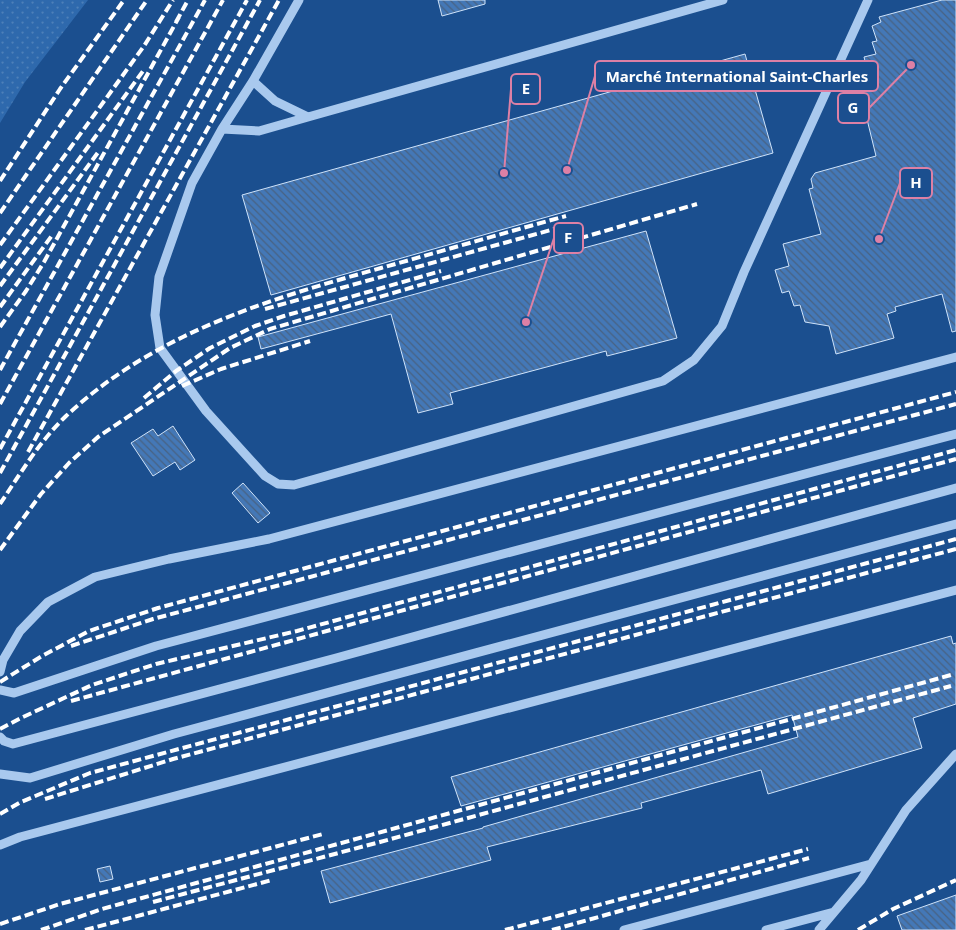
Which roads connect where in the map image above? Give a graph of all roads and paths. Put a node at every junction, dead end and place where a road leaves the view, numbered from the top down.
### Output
1 (299, 0) edge
2 (723, 0) edge
3 (868, 0) edge
4 (253, 81) junction
5 (308, 117) junction
6 (222, 129) junction
7 (956, 357) edge
8 (956, 434) edge
9 (956, 488) edge
10 (956, 524) edge
11 (956, 590) edge
12 (0, 672) edge
13 (0, 690) edge
14 (0, 737) edge
15 (956, 754) edge
16 (0, 774) edge
17 (0, 844) edge
18 (871, 864) junction
19 (834, 912) junction
20 (624, 930) edge
21 (766, 930) edge
22 (819, 930) edge

1 - 4 street
2 - 5 street
3 - 6 street
4 - 5 street
4 - 6 street
5 - 6 street
7 - 12 street
8 - 13 street
9 - 14 street
10 - 16 street
11 - 17 street
15 - 18 street
18 - 19 street
18 - 20 street
19 - 21 street
19 - 22 street

